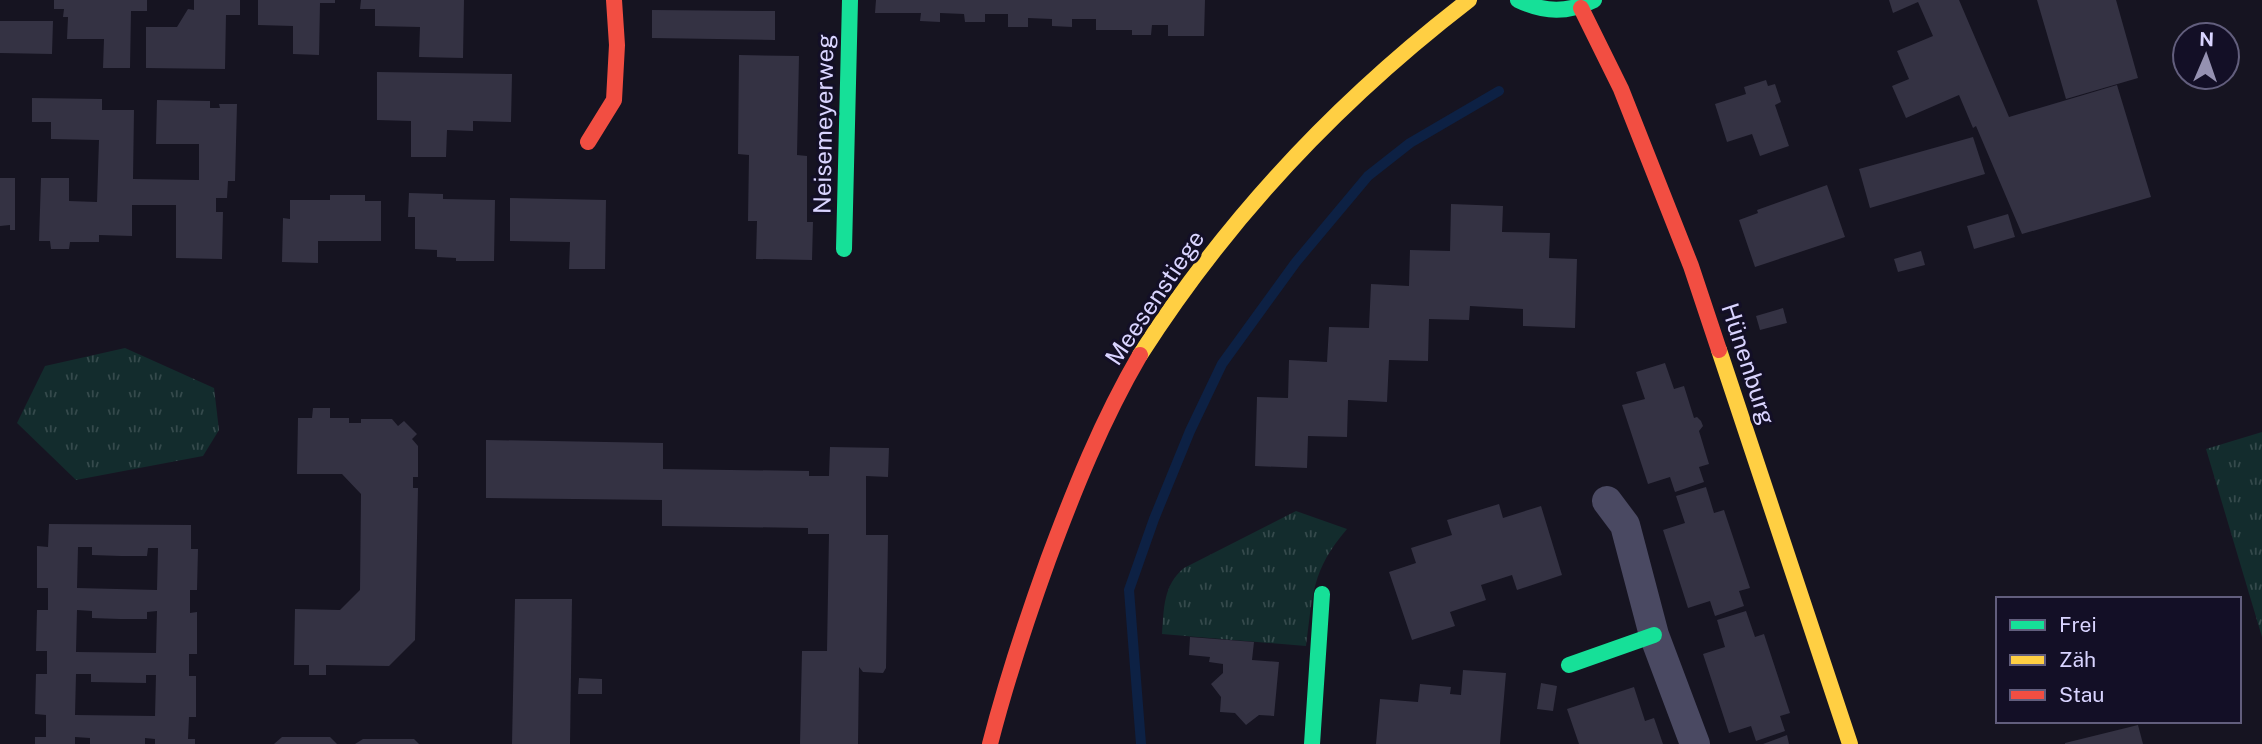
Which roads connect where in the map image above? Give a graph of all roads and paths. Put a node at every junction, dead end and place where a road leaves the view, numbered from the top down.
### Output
1 (614, 0) edge
2 (850, 0) edge
3 (1469, 0) edge
4 (1518, 0) edge
5 (1587, 4) edge
6 (588, 142) dead end
7 (844, 249) dead end
8 (1607, 501) dead end
9 (1322, 594) dead end
10 (1654, 635) junction
11 (1569, 665) dead end
12 (990, 744) edge
13 (1312, 744) edge
14 (1695, 744) edge
15 (1850, 744) edge

1 - 6 street
2 - 7 street, Neisemeyerweg
3 - 12 street, Meesenstiege
4 - 5 street
5 - 15 street, Hünenburg
8 - 10 street
9 - 13 street
10 - 11 street
10 - 14 street

